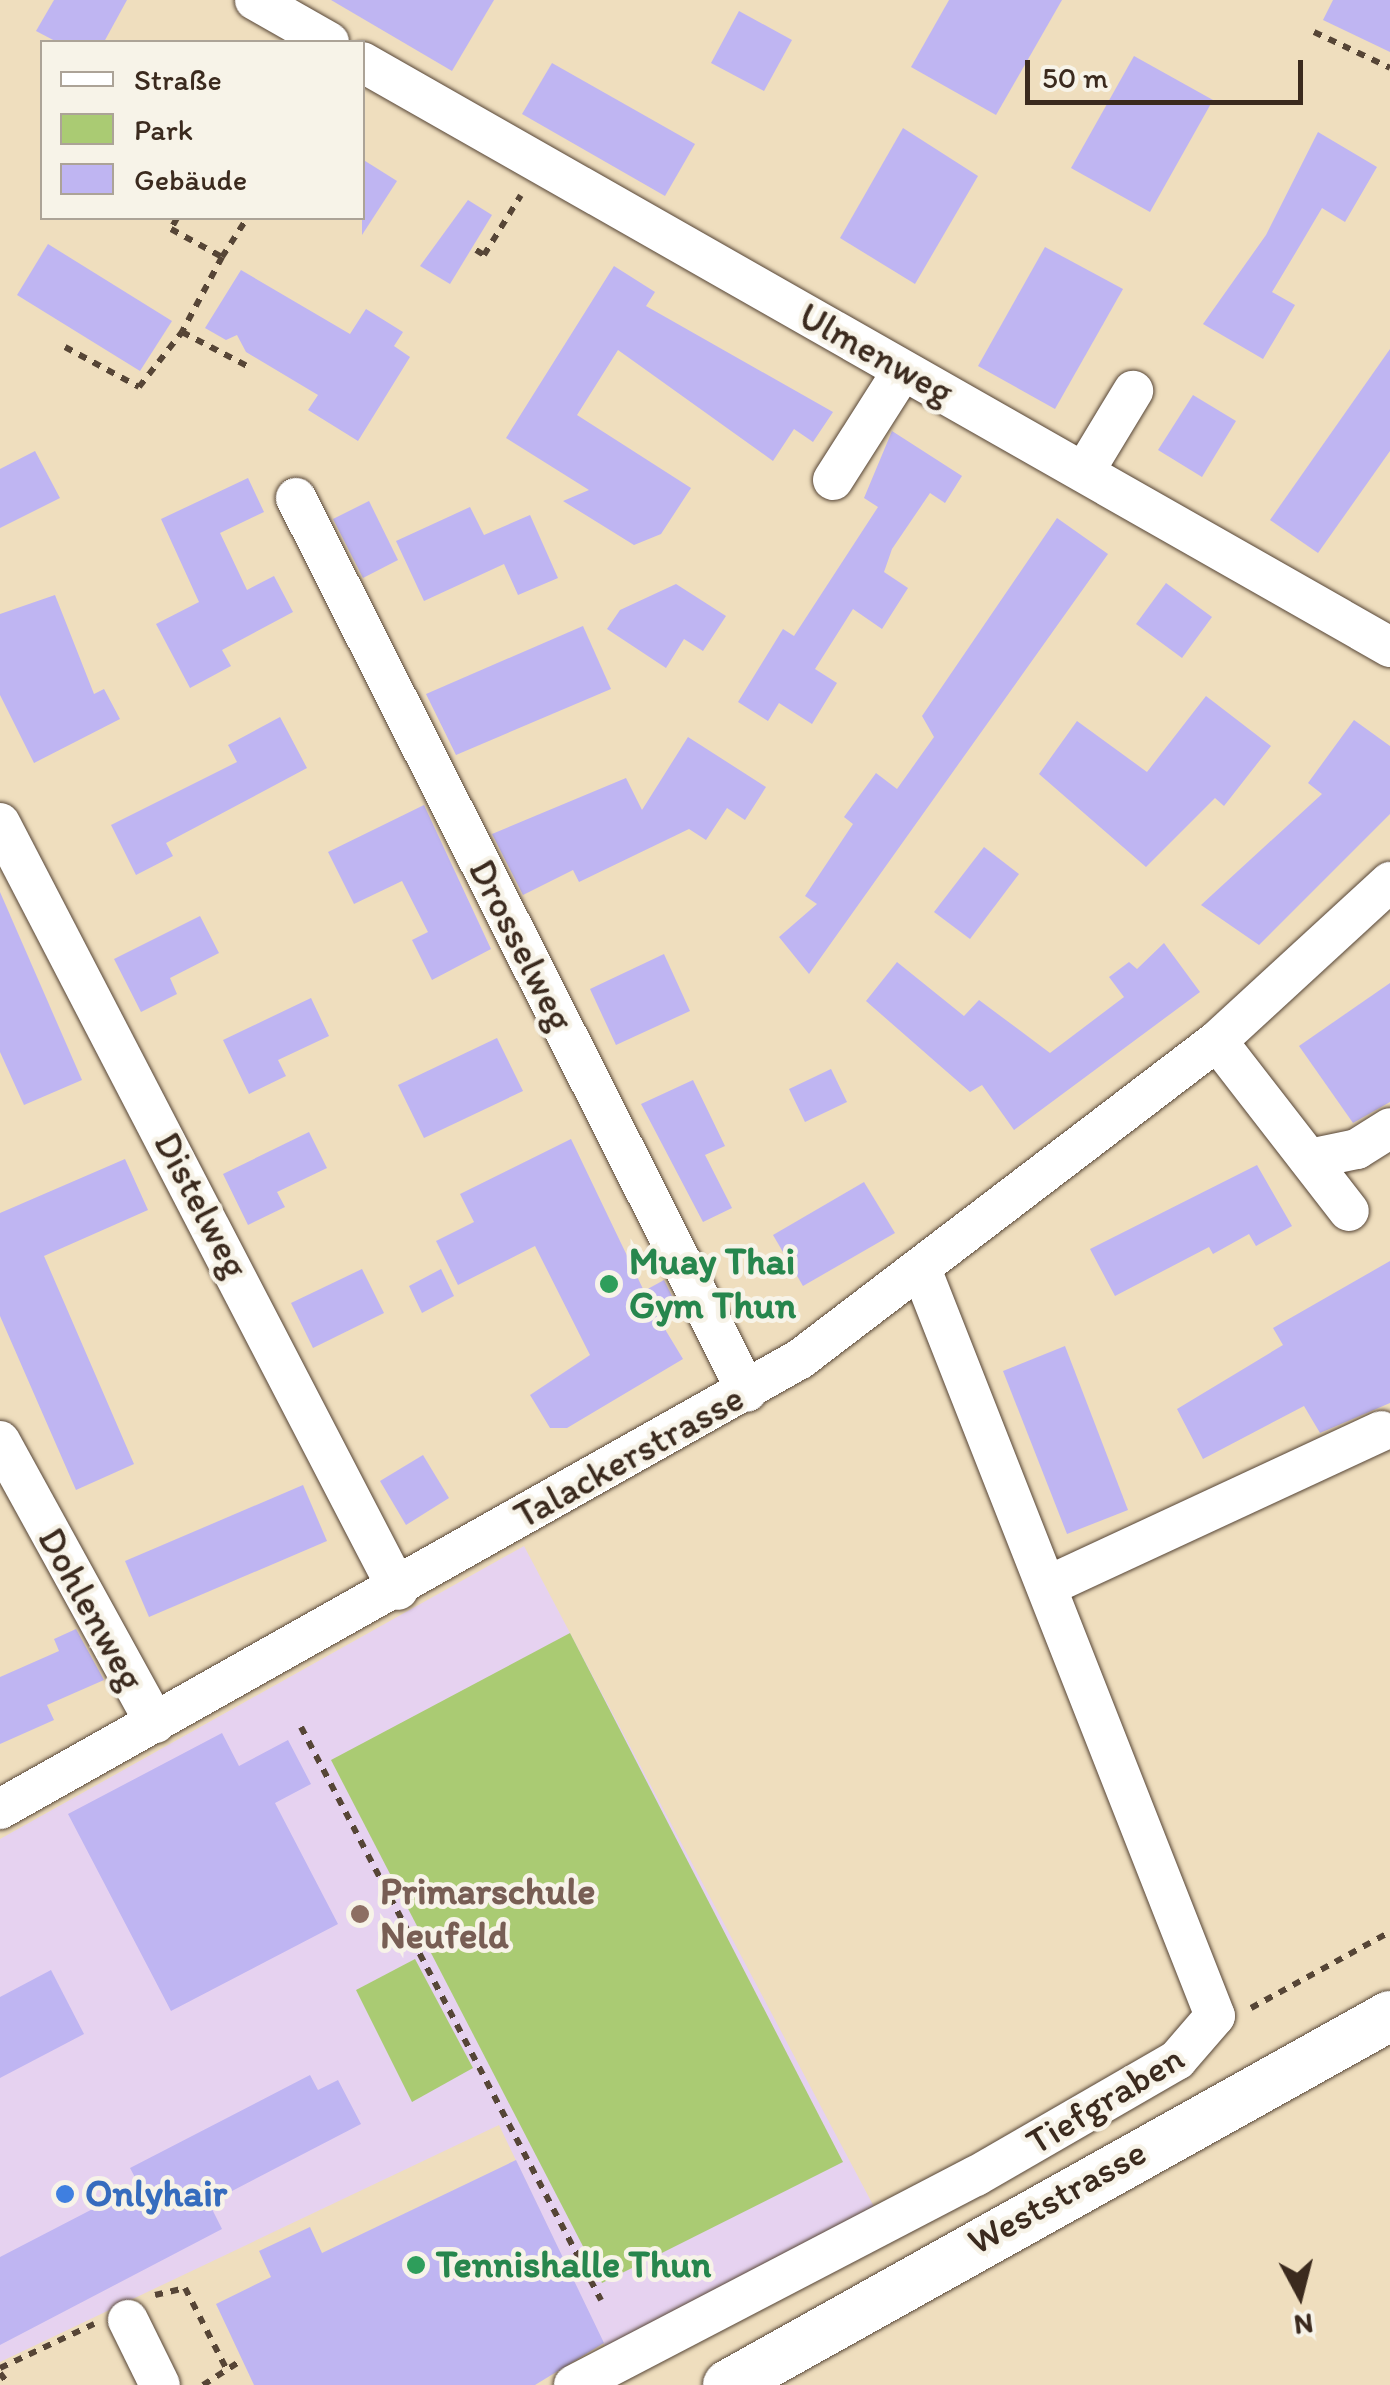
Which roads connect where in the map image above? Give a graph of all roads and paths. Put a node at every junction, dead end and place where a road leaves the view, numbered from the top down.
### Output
1 (255, 0) edge
2 (1314, 32) dead end
3 (325, 40) edge
4 (365, 64) edge
5 (1390, 68) edge
6 (540, 165) junction
7 (176, 220) edge
8 (246, 220) edge
9 (476, 250) dead end
10 (222, 257) junction
11 (182, 332) junction
12 (65, 346) dead end
13 (249, 367) dead end
14 (903, 370) junction
15 (1132, 391) dead end
16 (1084, 472) junction
17 (833, 480) dead end
18 (296, 498) dead end
19 (1390, 647) edge
20 (0, 823) edge
21 (1390, 882) edge
22 (1217, 1041) junction
23 (1390, 1128) edge
24 (1309, 1159) junction
25 (1349, 1210) dead end
26 (921, 1269) junction
27 (747, 1392) junction
28 (1381, 1431) dead end
29 (0, 1442) edge
30 (1052, 1584) junction
31 (398, 1590) junction
32 (155, 1723) junction
33 (302, 1726) dead end
34 (0, 1809) edge
35 (1390, 1932) edge
36 (1215, 2016) junction
37 (1390, 2016) edge
38 (601, 2300) dead end
39 (128, 2320) dead end
40 (242, 2360) dead end
41 (0, 2373) edge
42 (8, 2385) edge
43 (160, 2385) edge
44 (202, 2385) edge
45 (574, 2385) edge
46 (728, 2385) edge

1 - 3 street
2 - 5 path
4 - 6 street, Ulmenweg
6 - 9 path
6 - 14 street, Ulmenweg
7 - 10 path
8 - 10 path
10 - 11 path
11 - 12 path
11 - 13 path
14 - 16 street, Ulmenweg
14 - 17 street
15 - 16 street
16 - 19 street, Ulmenweg
18 - 27 street, Drosselweg
20 - 31 street, Distelweg
21 - 22 street, Talackerstrasse
22 - 24 street
22 - 26 street, Talackerstrasse
23 - 24 street
24 - 25 street
26 - 27 street, Talackerstrasse
26 - 30 street, Tiefgraben
27 - 31 street, Talackerstrasse
28 - 30 street
29 - 32 street, Dohlenweg
30 - 36 street, Tiefgraben
31 - 32 street, Talackerstrasse
32 - 34 street, Talackerstrasse
33 - 38 path
35 - 36 path
36 - 45 street, Tiefgraben
37 - 46 main road, Weststrasse
39 - 43 street
40 - 44 path
41 - 42 path

